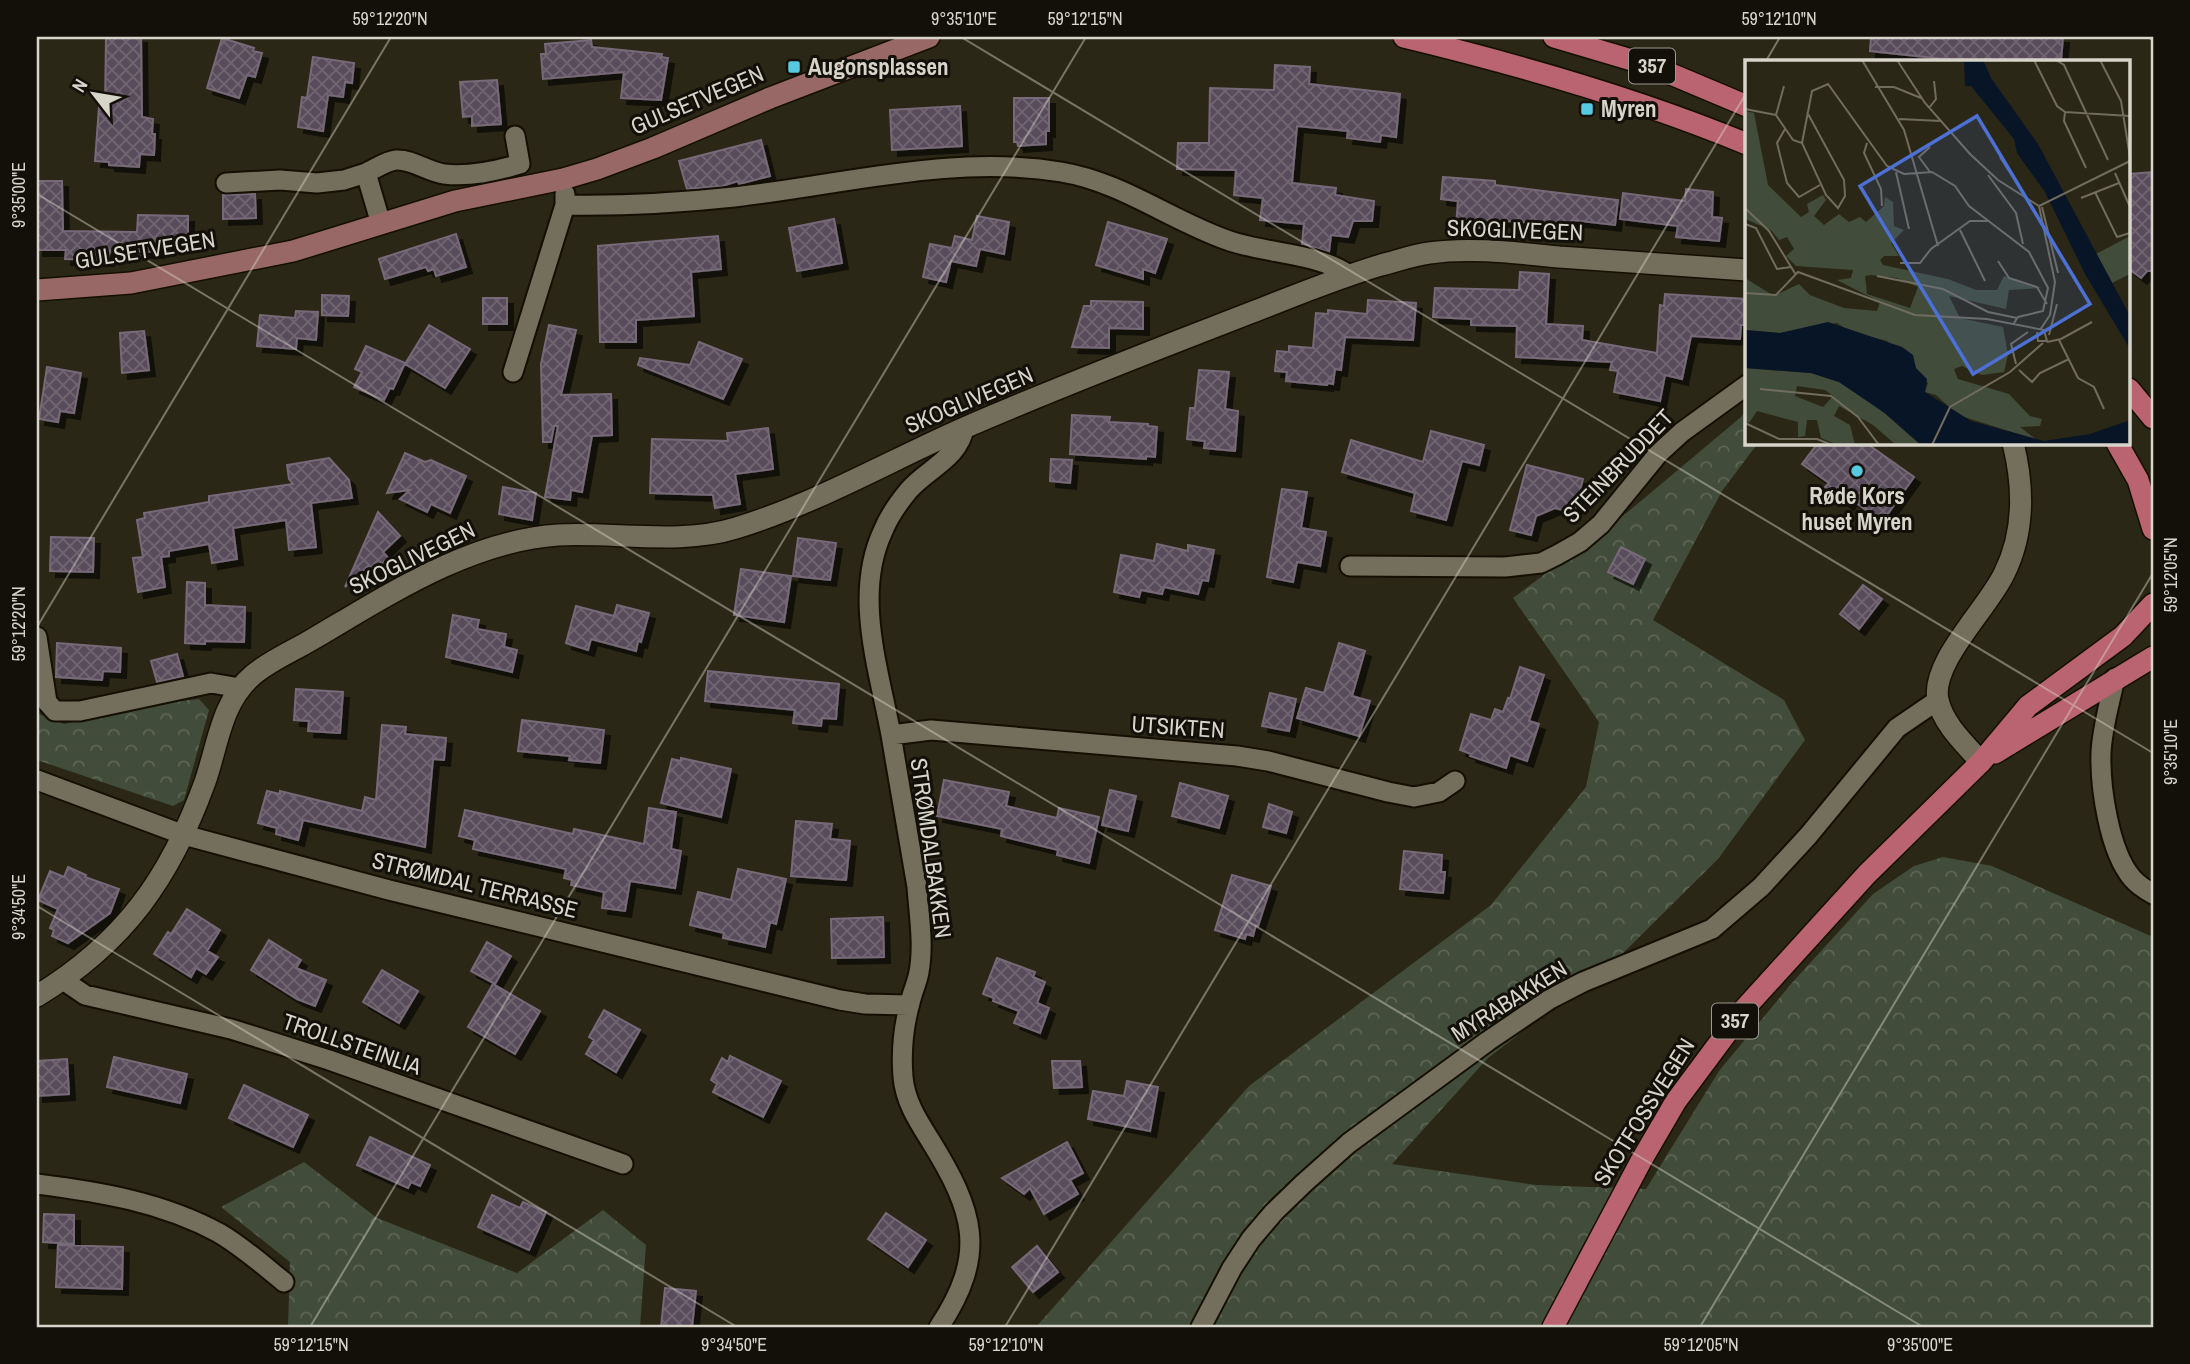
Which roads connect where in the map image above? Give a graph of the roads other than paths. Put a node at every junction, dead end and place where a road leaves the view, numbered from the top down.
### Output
1 (929, 37) edge
2 (1404, 37) edge
3 (1554, 37) edge
4 (1745, 105) edge
5 (515, 136) dead end
6 (1745, 143) edge
7 (366, 173) junction
8 (563, 179) junction
9 (226, 183) dead end
10 (565, 205) junction
11 (381, 223) junction
12 (1745, 270) edge
13 (1349, 275) junction
14 (37, 290) edge
15 (513, 372) dead end
16 (1745, 386) edge
17 (2130, 390) edge
18 (2153, 418) edge
19 (964, 428) junction
20 (2013, 444) edge
21 (2118, 444) edge
22 (2153, 529) edge
23 (1350, 566) dead end
24 (2153, 604) edge
25 (37, 636) edge
26 (2153, 657) edge
27 (2115, 678) junction
28 (240, 688) junction
29 (1938, 700) junction
30 (891, 735) junction
31 (1981, 762) junction
32 (37, 779) edge
33 (1455, 781) dead end
34 (184, 835) junction
35 (2153, 894) edge
36 (63, 980) junction
37 (37, 996) edge
38 (909, 1005) junction
39 (623, 1164) dead end
40 (37, 1184) edge
41 (284, 1282) dead end
42 (939, 1327) edge
43 (1201, 1327) edge
44 (1553, 1327) edge

1 - 8 main road, GULSETVEGEN
2 - 6 main road, 357
3 - 4 main road, 357
5 - 7 street
7 - 9 street
7 - 11 street
8 - 10 street
8 - 11 main road, GULSETVEGEN
10 - 13 street
10 - 15 street
11 - 14 main road, GULSETVEGEN
12 - 13 street, SKOGLIVEGEN
13 - 19 street, SKOGLIVEGEN
16 - 23 street, STEINBRUDDET
17 - 18 main road
19 - 28 street, SKOGLIVEGEN
19 - 30 street, STRØMDALBAKKEN
20 - 29 street
21 - 22 main road
24 - 31 main road, SKOTFOSSVEGEN / 357
25 - 28 street
26 - 27 main road, SKOTFOSSVEGEN / 357
27 - 31 main road, SKOTFOSSVEGEN / 357
27 - 35 street
28 - 34 street, SKOGLIVEGEN
29 - 31 street
29 - 43 street, MYRABAKKEN
30 - 33 street, UTSIKTEN
30 - 38 street, STRØMDALBAKKEN
31 - 44 main road, SKOTFOSSVEGEN / 357
32 - 34 street, STRØMDAL TERRASSE
34 - 36 street, SKOGLIVEGEN
34 - 38 street, STRØMDAL TERRASSE
36 - 37 street, SKOGLIVEGEN
36 - 39 street, TROLLSTEINLIA
38 - 42 street, STRØMDALBAKKEN
40 - 41 street

